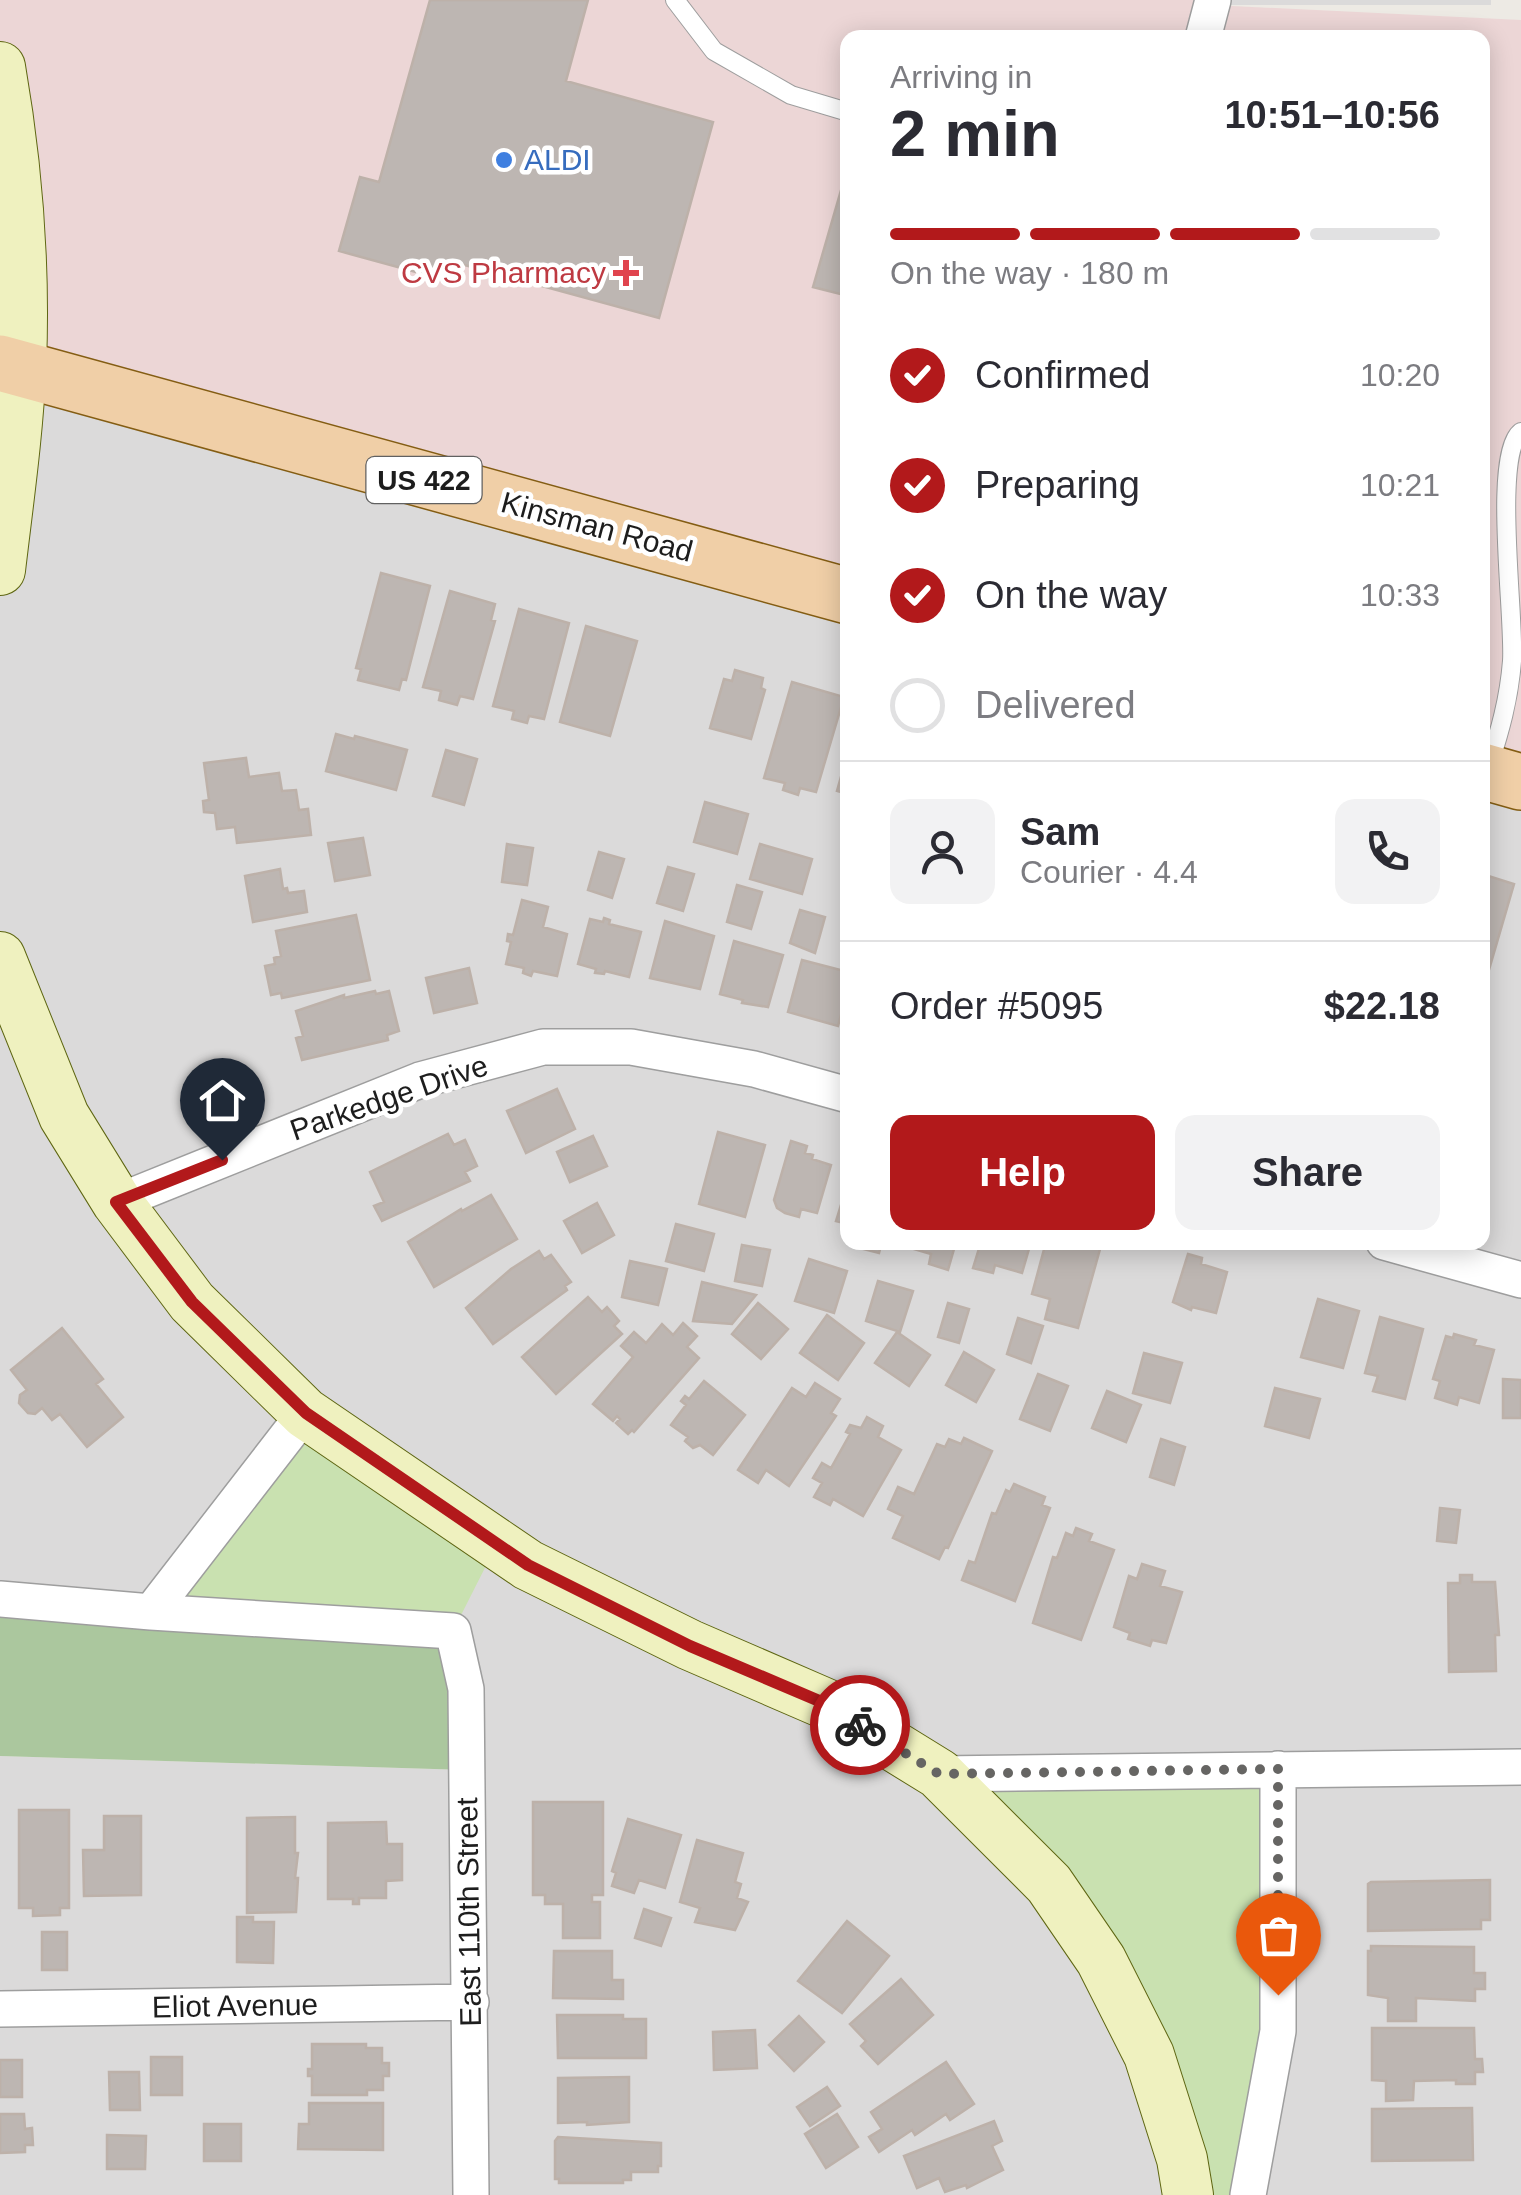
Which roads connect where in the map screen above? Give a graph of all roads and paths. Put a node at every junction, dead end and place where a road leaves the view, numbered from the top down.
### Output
1 (676, 0) edge
2 (1213, 0) edge
3 (1205, 30) edge
4 (0, 67) edge
5 (840, 110) edge
6 (10, 366) edge
7 (1521, 432) edge
8 (0, 570) edge
9 (840, 594) edge
10 (1497, 775) edge
11 (0, 957) edge
12 (840, 1093) edge
13 (116, 1202) junction
14 (1413, 1250) edge
15 (1521, 1280) edge
16 (306, 1413) junction
17 (0, 1599) edge
18 (150, 1612) junction
19 (1521, 1766) edge
20 (1278, 1769) junction
21 (939, 1774) junction
22 (470, 2002) junction
23 (0, 2009) edge
24 (470, 2195) edge
25 (1188, 2195) edge
26 (1248, 2195) edge

1 - 5 lane
2 - 3 street
4 - 6 street
6 - 8 street
6 - 9 main road, Kinsman Road / US 422
7 - 10 lane
11 - 13 street
12 - 13 street, Parkedge Drive
13 - 16 street
14 - 15 street
16 - 18 street
16 - 21 street
17 - 18 street
18 - 22 street, East 110th Street
19 - 20 street
20 - 21 street
20 - 26 street
21 - 25 street
22 - 23 street, Eliot Avenue
22 - 24 street, East 110th Street

